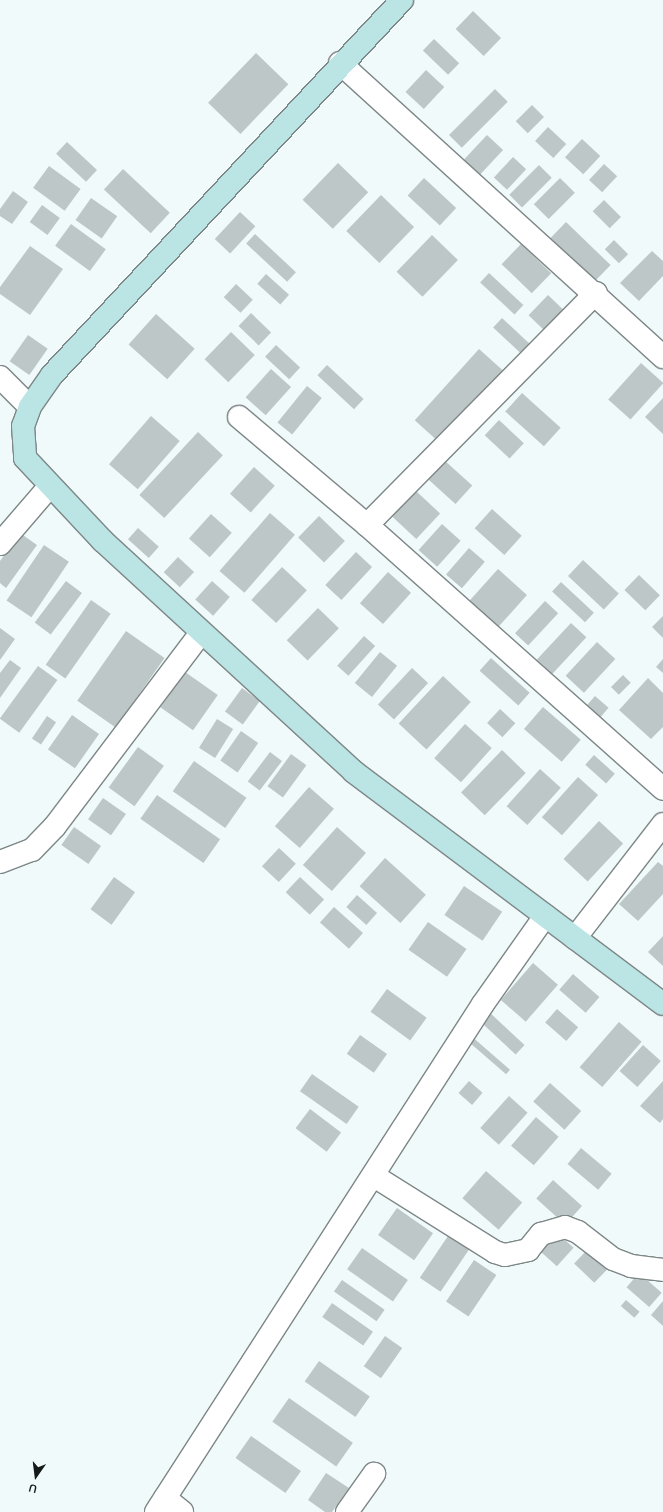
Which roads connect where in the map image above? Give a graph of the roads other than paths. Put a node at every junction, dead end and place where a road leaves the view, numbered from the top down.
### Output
1 (402, 0) edge
2 (340, 63) junction
3 (596, 293) junction
4 (663, 358) edge
5 (0, 377) edge
6 (30, 407) junction
7 (239, 417) dead end
8 (49, 487) junction
9 (367, 525) junction
10 (0, 544) edge
11 (201, 633) junction
12 (663, 789) edge
13 (663, 824) edge
14 (0, 862) edge
15 (545, 916) junction
16 (575, 938) junction
17 (663, 1004) edge
18 (374, 1176) junction
19 (663, 1270) edge
20 (374, 1474) dead end
21 (161, 1505) edge
22 (182, 1512) edge
23 (347, 1512) edge

1 - 2 street
2 - 3 street
2 - 6 street
3 - 4 street
3 - 9 street
5 - 6 street
6 - 8 street
7 - 9 street
8 - 10 street
8 - 11 street
9 - 12 street
11 - 14 street
11 - 15 street
13 - 16 street
15 - 16 street
15 - 18 street
16 - 17 street
18 - 19 street
18 - 21 street
20 - 23 street
21 - 22 street

